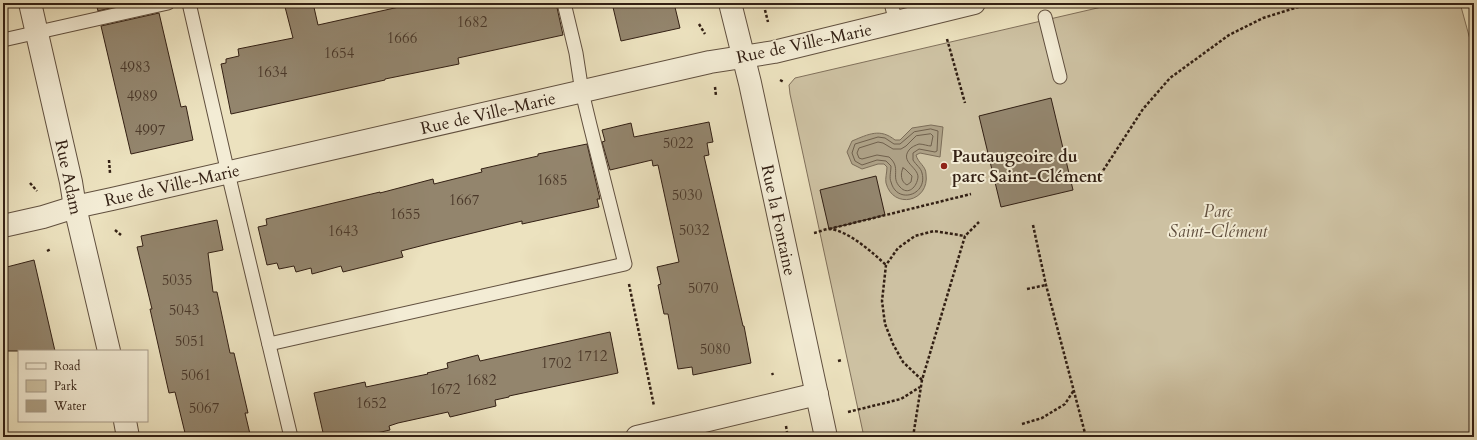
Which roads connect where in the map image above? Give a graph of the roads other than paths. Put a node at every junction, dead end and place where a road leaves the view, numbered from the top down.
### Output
1 (30, 3) edge
2 (168, 3) edge
3 (189, 3) edge
4 (564, 3) edge
5 (730, 3) edge
6 (974, 3) edge
7 (894, 13) edge
8 (1045, 17) dead end
9 (38, 32) junction
10 (3, 40) edge
11 (743, 57) junction
12 (1060, 77) dead end
13 (582, 92) junction
14 (228, 173) junction
15 (75, 207) junction
16 (3, 226) edge
17 (269, 344) junction
18 (109, 350) edge
19 (817, 394) junction
20 (125, 422) edge
21 (128, 437) edge
22 (291, 437) edge
23 (637, 437) edge
24 (826, 437) edge

1 - 9 street, Rue Adam
2 - 9 lane
3 - 14 lane
4 - 13 lane
5 - 11 street, Rue la Fontaine
6 - 7 street, Rue de Ville-Marie
7 - 11 street, Rue de Ville-Marie
8 - 12 lane
9 - 10 lane
9 - 15 street, Rue Adam
11 - 13 street, Rue de Ville-Marie
11 - 19 street, Rue la Fontaine
13 - 14 street, Rue de Ville-Marie
13 - 17 lane
14 - 15 street, Rue de Ville-Marie
14 - 17 lane
15 - 16 street, Rue de Ville-Marie
15 - 18 street, Rue Adam
17 - 22 lane
19 - 23 street
19 - 24 street, Rue la Fontaine
20 - 21 street

